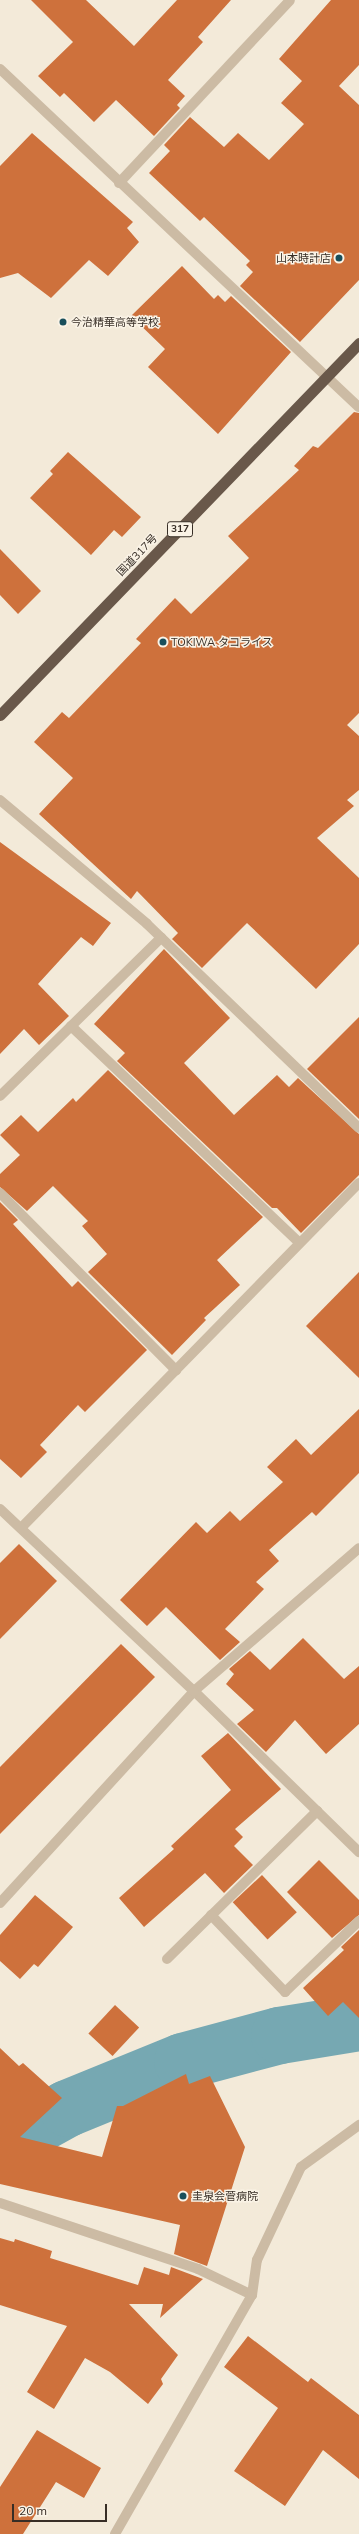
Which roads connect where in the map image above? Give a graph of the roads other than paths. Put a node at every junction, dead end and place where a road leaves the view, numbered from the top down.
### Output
1 (290, 0) edge
2 (0, 69) edge
3 (119, 183) junction
4 (359, 343) edge
5 (327, 377) junction
6 (359, 407) edge
7 (0, 715) edge
8 (0, 800) edge
9 (161, 938) junction
10 (71, 1026) junction
11 (0, 1096) edge
12 (359, 1128) edge
13 (359, 1183) edge
14 (0, 1193) edge
15 (300, 1243) junction
16 (176, 1370) junction
17 (0, 1509) edge
18 (21, 1528) junction
19 (359, 1548) edge
20 (194, 1691) junction
21 (317, 1811) junction
22 (359, 1852) edge
23 (0, 1903) edge
24 (210, 1915) junction
25 (359, 1921) edge
26 (166, 1959) dead end
27 (359, 2125) edge
28 (0, 2203) edge
29 (252, 2295) junction
30 (115, 2534) edge

1 - 3 street
2 - 3 street
3 - 5 street
4 - 5 highway, 国道317号 / 317
5 - 6 street
5 - 7 highway, 国道317号 / 317
8 - 9 street
9 - 10 street
9 - 12 street
10 - 11 street
10 - 15 street
13 - 15 street
14 - 16 street
15 - 16 street
16 - 18 street
17 - 18 street
18 - 20 street
19 - 20 street
20 - 21 street
20 - 23 street
21 - 22 street
21 - 24 street
24 - 25 street
24 - 26 street
27 - 29 street
28 - 29 street
29 - 30 street

